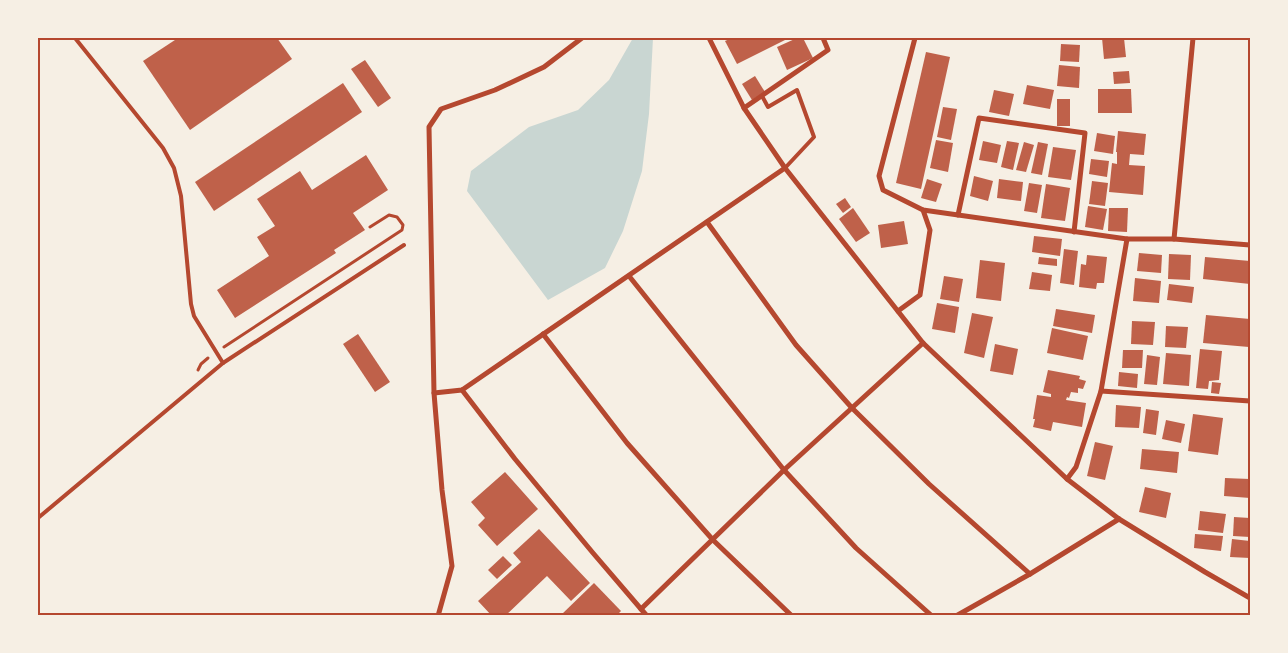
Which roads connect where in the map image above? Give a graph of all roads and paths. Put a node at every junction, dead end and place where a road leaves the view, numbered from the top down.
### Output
1 (75, 38) edge
2 (582, 38) edge
3 (709, 38) edge
4 (823, 38) edge
5 (915, 38) edge
6 (1193, 38) edge
7 (762, 96) junction
8 (744, 108) junction
9 (786, 168) junction
10 (923, 210) junction
11 (958, 215) junction
12 (707, 222) junction
13 (370, 227) dead end
14 (1074, 232) junction
15 (1127, 239) junction
16 (1174, 239) junction
17 (404, 245) dead end
18 (1250, 245) edge
19 (629, 276) junction
20 (898, 311) junction
21 (543, 334) junction
22 (923, 343) junction
23 (216, 352) junction
24 (222, 363) junction
25 (200, 364) dead end
26 (462, 390) junction
27 (1101, 391) junction
28 (434, 393) junction
29 (1250, 401) edge
30 (852, 408) junction
31 (784, 470) junction
32 (1066, 479) junction
33 (38, 518) edge
34 (1119, 518) junction
35 (713, 540) junction
36 (1030, 574) junction
37 (1250, 598) edge
38 (641, 610) junction
39 (438, 616) edge
40 (647, 616) edge
41 (792, 616) edge
42 (932, 616) edge
43 (956, 616) edge

1 - 23 lane
2 - 28 street
3 - 8 street
4 - 7 street
5 - 10 street
6 - 16 street
7 - 8 street
7 - 9 lane
8 - 9 street
9 - 12 street
9 - 20 street
10 - 11 street
10 - 20 street
11 - 14 street
11 - 14 street
12 - 19 street
12 - 30 street
13 - 23 path
14 - 15 street
15 - 16 street
15 - 27 street
16 - 18 street
17 - 24 lane
19 - 21 street
19 - 31 street
20 - 22 street
21 - 26 street
21 - 35 street
22 - 30 street
22 - 32 street
23 - 24 lane
23 - 25 path
24 - 33 lane
26 - 28 street
26 - 38 street
27 - 29 street
27 - 32 street
28 - 39 street
30 - 31 street
30 - 36 street
31 - 35 street
31 - 42 street
32 - 34 street
34 - 36 street
34 - 37 street
35 - 38 street
35 - 41 street
36 - 43 street
38 - 40 street

